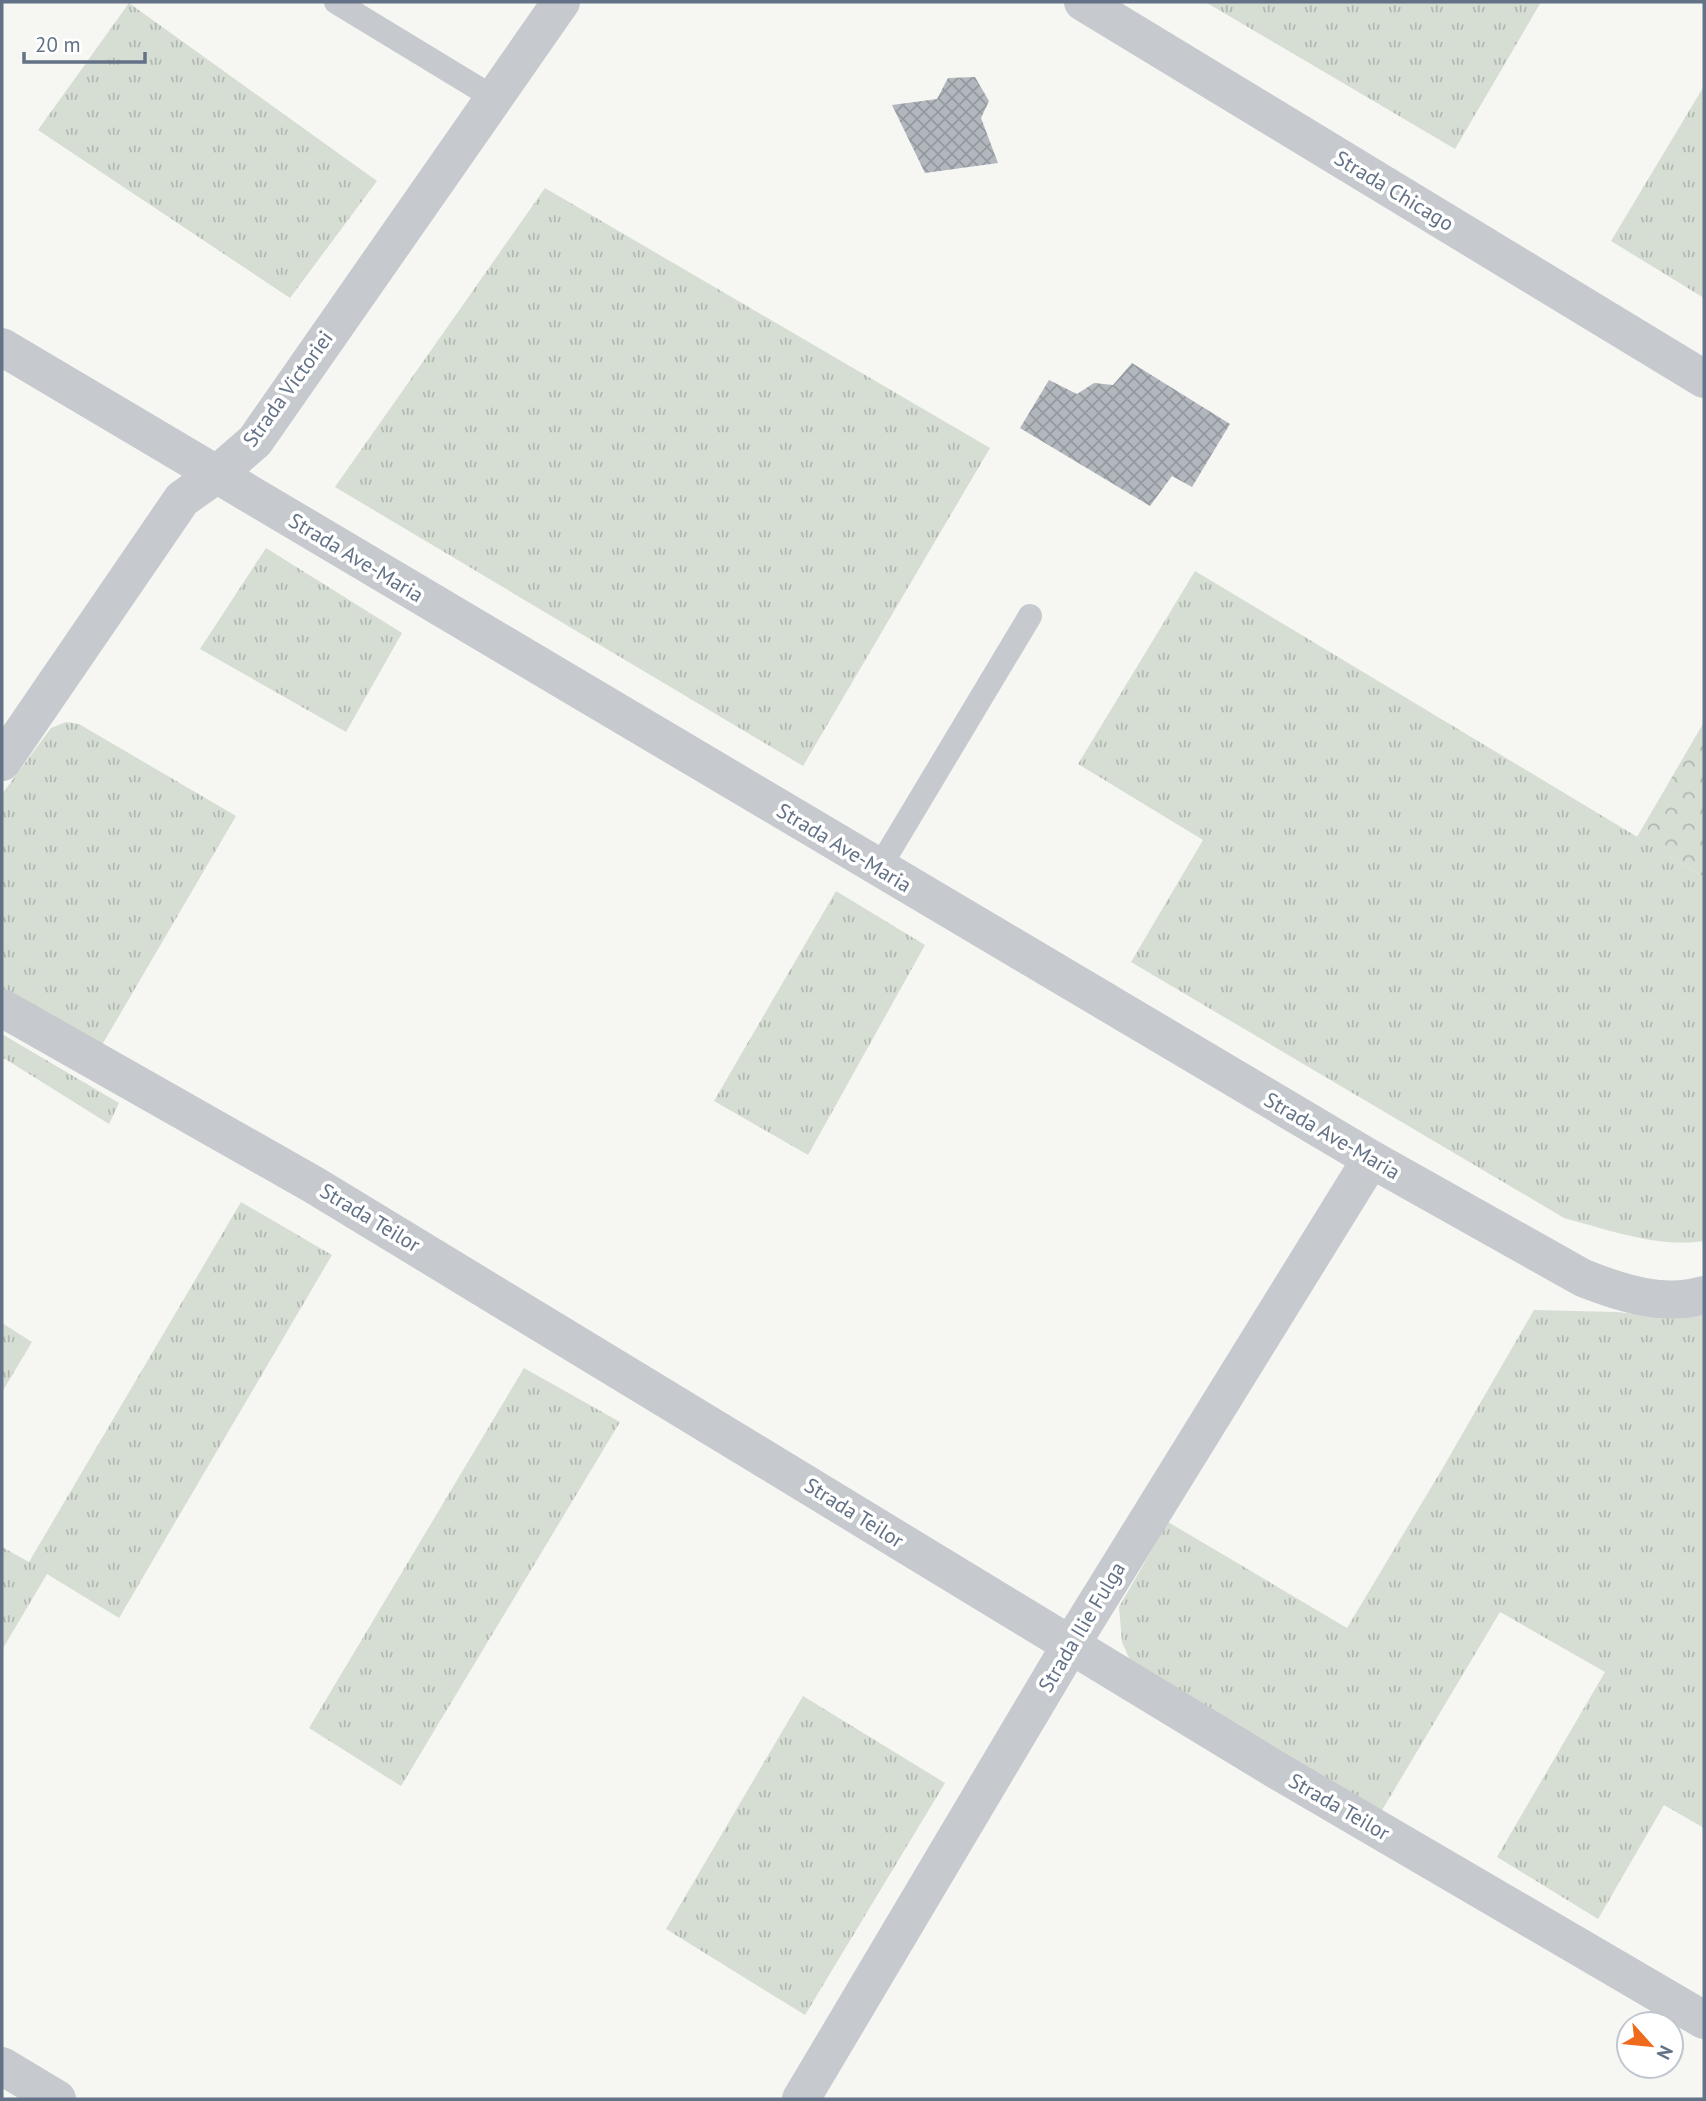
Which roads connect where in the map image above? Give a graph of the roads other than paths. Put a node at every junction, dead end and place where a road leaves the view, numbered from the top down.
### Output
1 (336, 2) edge
2 (561, 2) edge
3 (1083, 2) edge
4 (494, 98) junction
5 (2, 346) edge
6 (1704, 379) edge
7 (216, 475) junction
8 (1030, 616) dead end
9 (2, 762) edge
10 (879, 869) junction
11 (2, 1008) edge
12 (1371, 1159) junction
13 (1704, 1295) edge
14 (1070, 1646) junction
15 (1704, 2020) edge
16 (2, 2066) edge
17 (57, 2099) edge
18 (801, 2099) edge

1 - 4 lane
2 - 4 street, Strada Victoriei
3 - 6 street, Strada Chicago
4 - 7 street, Strada Victoriei
5 - 7 street, Strada Ave-Maria
7 - 9 street, Strada Victoriei
7 - 10 street, Strada Ave-Maria
8 - 10 lane
10 - 12 street, Strada Ave-Maria
11 - 14 street, Strada Teilor
12 - 13 street, Strada Ave-Maria
12 - 14 street, Strada Ilie Fulga
14 - 15 street, Strada Teilor
14 - 18 street, Strada Ilie Fulga
16 - 17 street

